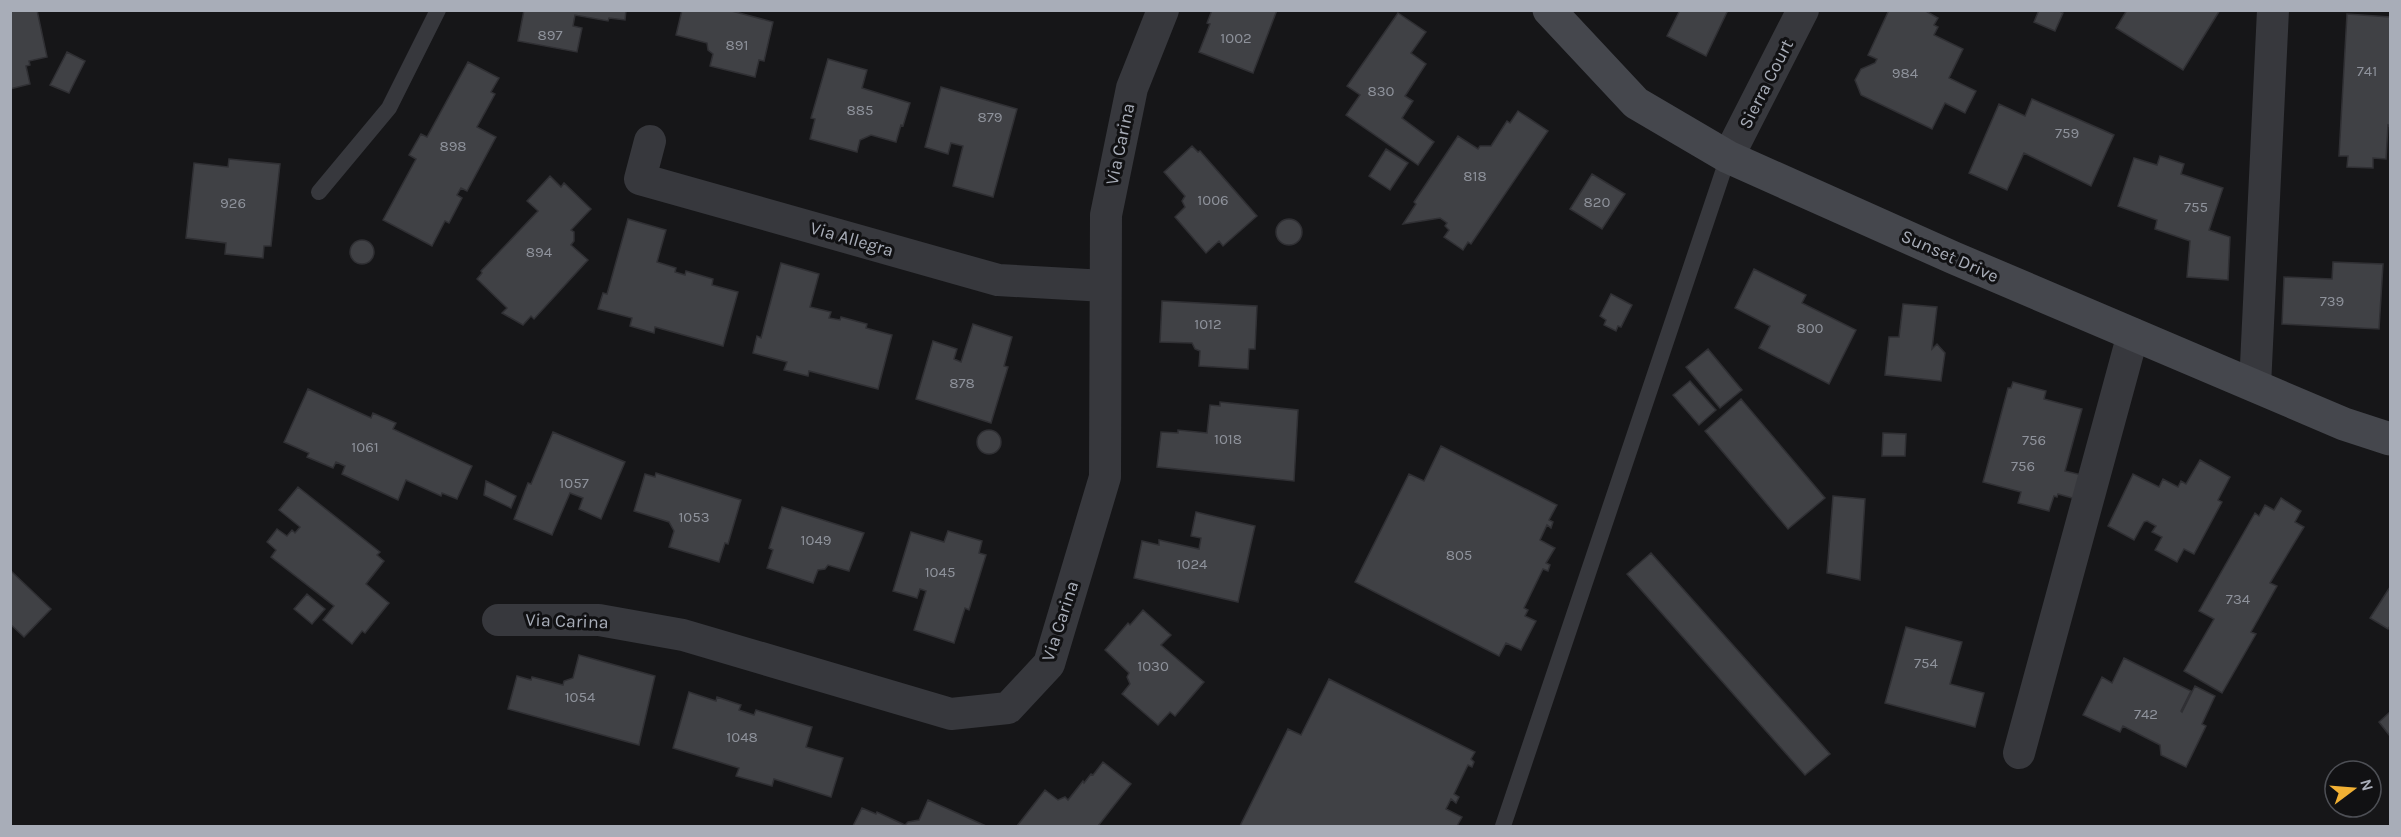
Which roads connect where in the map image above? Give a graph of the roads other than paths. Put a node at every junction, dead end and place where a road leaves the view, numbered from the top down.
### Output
1 (438, 10) edge
2 (1163, 10) edge
3 (1549, 10) edge
4 (1803, 10) edge
5 (2272, 10) edge
6 (650, 141) dead end
7 (1728, 158) junction
8 (319, 192) dead end
9 (1105, 286) junction
10 (2133, 334) junction
11 (2254, 386) junction
12 (2391, 439) edge
13 (498, 620) dead end
14 (2019, 753) dead end
15 (1503, 826) edge

1 - 8 lane
2 - 9 street, Via Carina
3 - 7 main road, Sunset Drive
4 - 7 street, Sierra Court
5 - 11 street
6 - 9 street, Via Allegra
7 - 10 main road, Sunset Drive
7 - 15 lane
9 - 13 street, Via Carina
10 - 11 main road, Sunset Drive
10 - 14 street
11 - 12 main road, Sunset Drive

